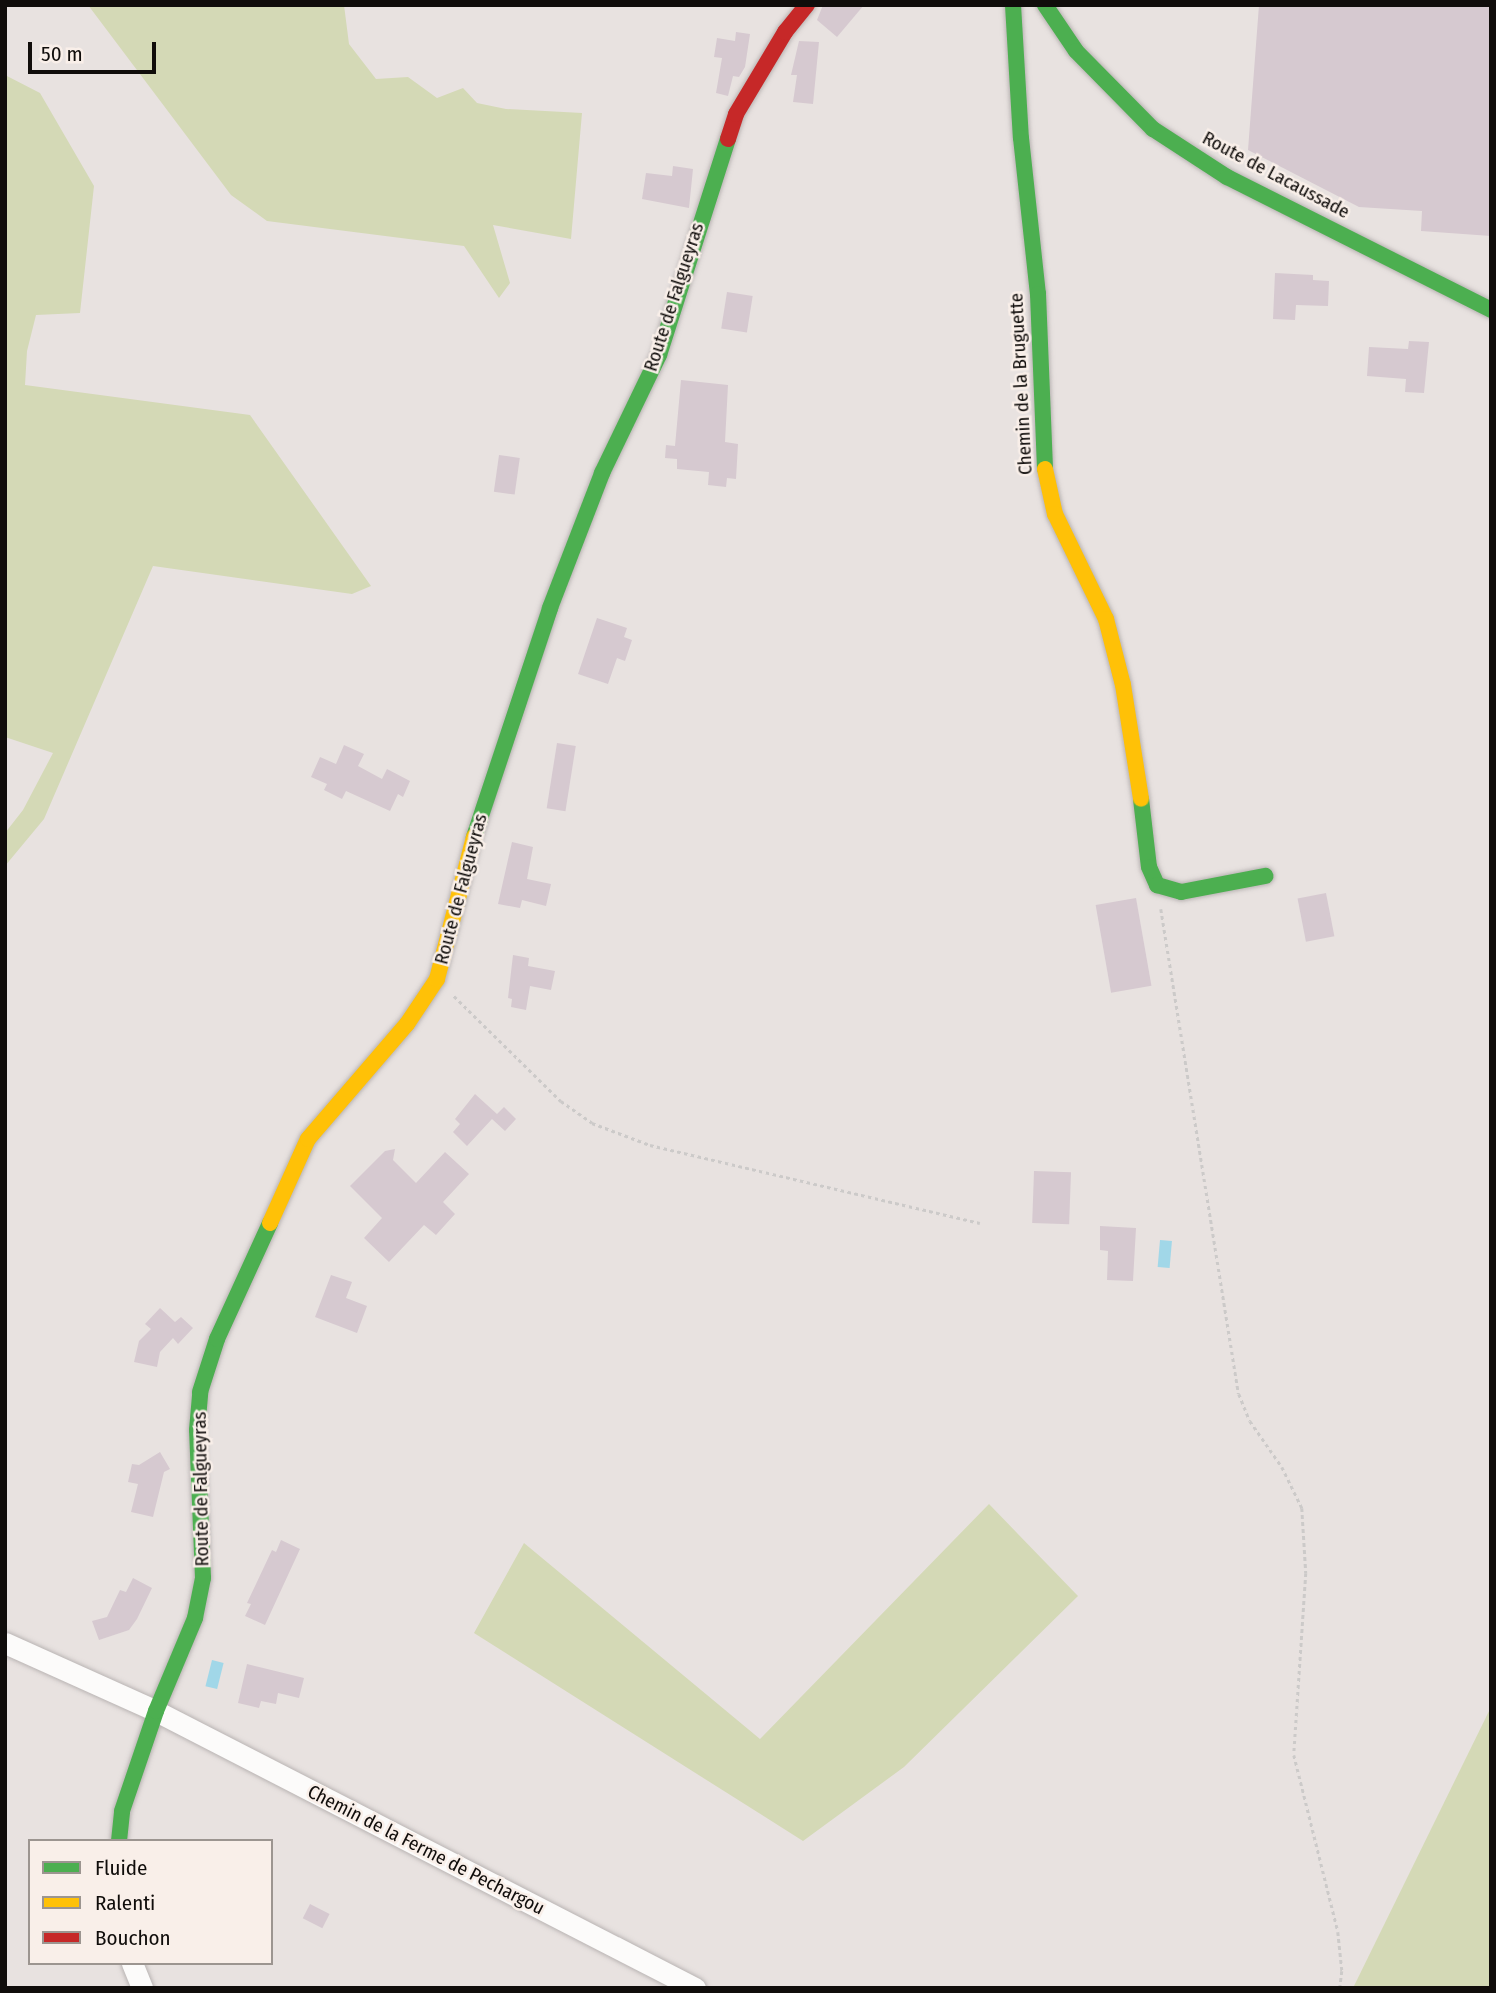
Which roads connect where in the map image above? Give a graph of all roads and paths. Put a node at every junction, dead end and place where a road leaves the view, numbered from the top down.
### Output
1 (807, 5) edge
2 (1013, 5) edge
3 (1045, 5) edge
4 (1491, 310) edge
5 (1265, 876) dead end
6 (1157, 885) junction
7 (437, 979) junction
8 (980, 1223) dead end
9 (5, 1643) edge
10 (156, 1712) junction
11 (119, 1839) edge
12 (133, 1965) edge
13 (142, 1988) edge
14 (695, 1988) edge
15 (1340, 1988) edge

1 - 7 street, Route de Falgueyras
2 - 6 street, Chemin de la Bruguette
3 - 4 street, Route de Lacaussade
5 - 6 street
6 - 15 path
7 - 8 path
7 - 10 street, Route de Falgueyras
9 - 10 street, Chemin de la Ferme de Pechargou
10 - 11 street, Route de Falgueyras
10 - 14 street, Chemin de la Ferme de Pechargou
12 - 13 street

